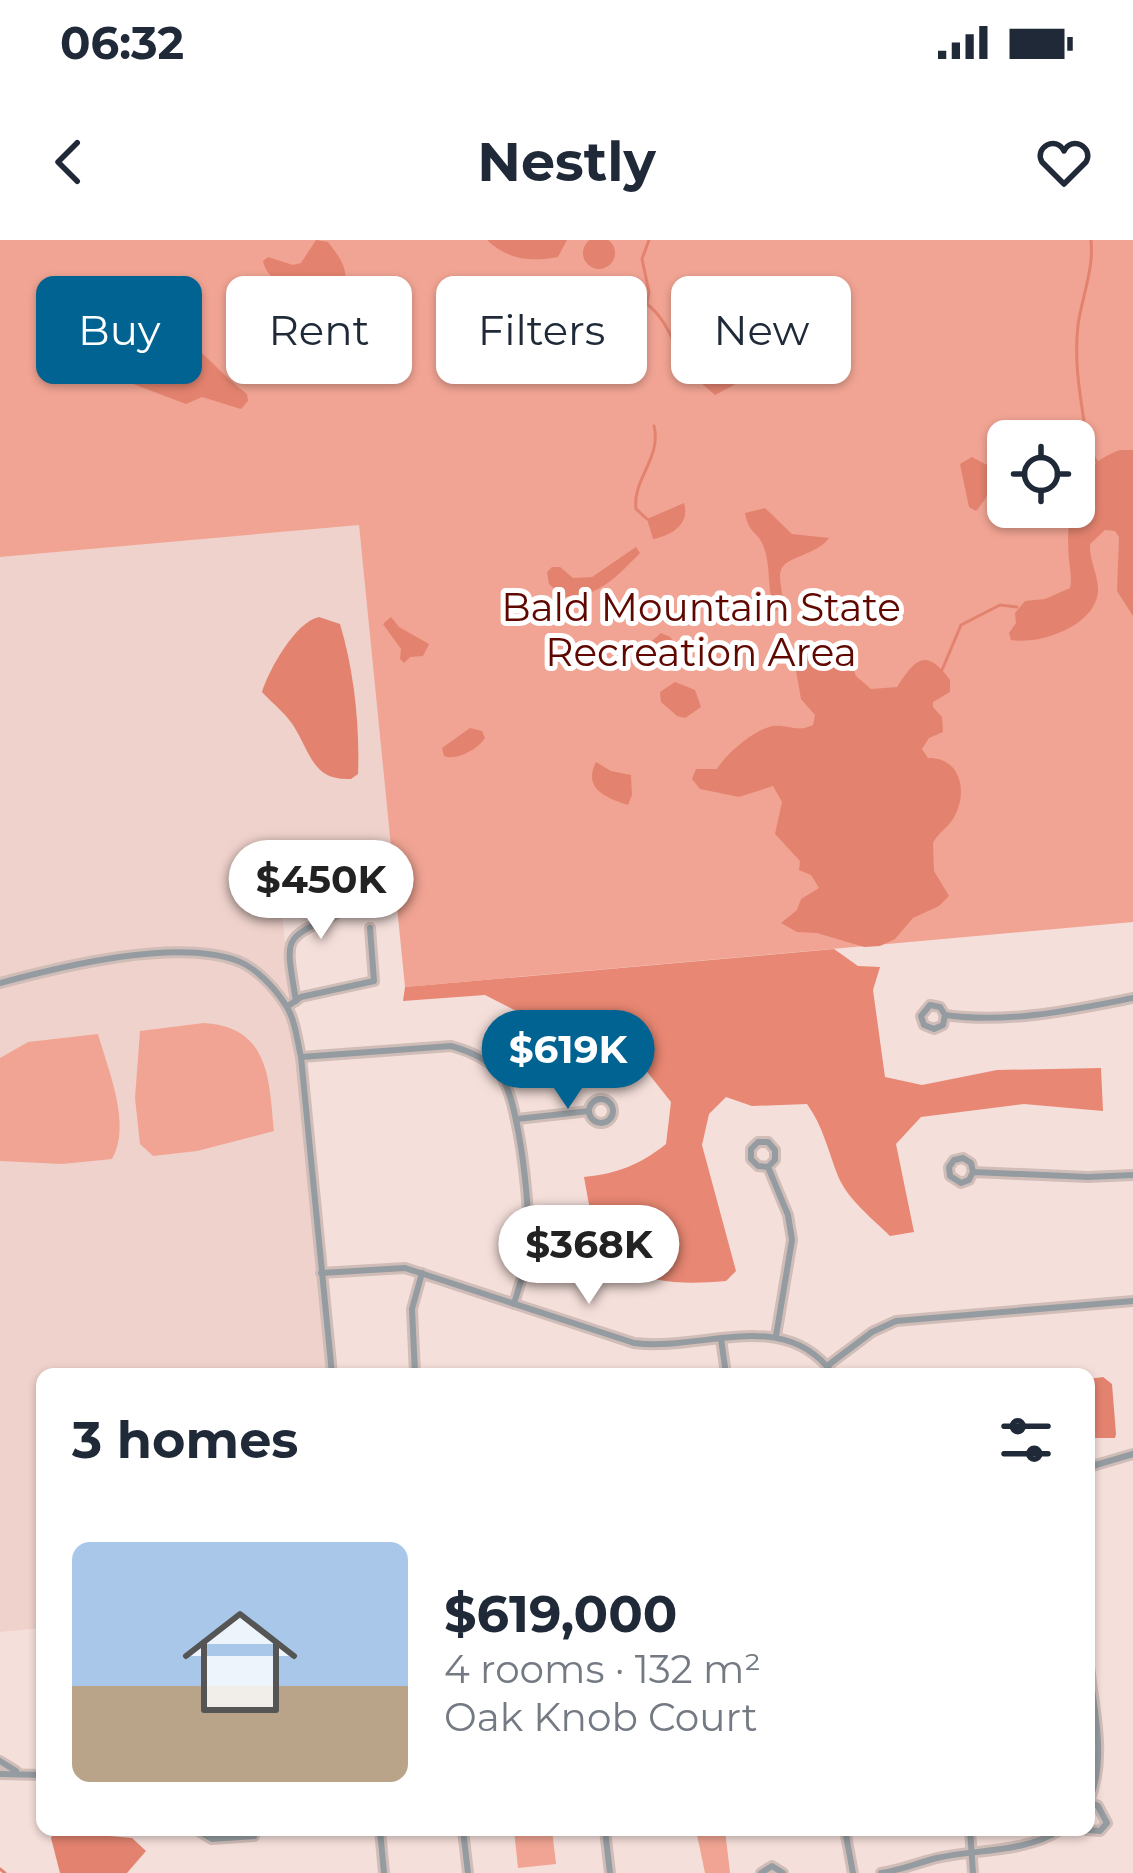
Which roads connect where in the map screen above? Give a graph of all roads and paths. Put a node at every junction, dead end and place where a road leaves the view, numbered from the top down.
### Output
1 (348, 898) dead end
2 (370, 928) dead end
3 (0, 983) edge
4 (1133, 998) edge
5 (296, 1000) junction
6 (288, 1006) junction
7 (945, 1015) junction
8 (301, 1057) junction
9 (589, 1111) junction
10 (517, 1119) junction
11 (768, 1166) junction
12 (973, 1172) junction
13 (1133, 1175) edge
14 (321, 1273) junction
15 (422, 1273) junction
16 (1133, 1301) edge
17 (514, 1304) junction
18 (776, 1336) junction
19 (722, 1340) junction
20 (827, 1366) joint
21 (331, 1368) edge
22 (415, 1368) edge
23 (725, 1368) edge
24 (1133, 1454) edge
25 (1095, 1465) edge
26 (1095, 1719) edge
27 (0, 1761) edge
28 (19, 1773) junction
29 (0, 1774) edge
30 (36, 1774) edge
31 (1095, 1786) edge
32 (1095, 1804) edge
33 (1095, 1831) edge
34 (208, 1836) edge
35 (254, 1836) dead end
36 (381, 1836) edge
37 (464, 1836) edge
38 (606, 1836) edge
39 (846, 1836) edge
40 (971, 1836) edge
41 (1047, 1836) edge
42 (973, 1851) junction
43 (384, 1873) edge
44 (468, 1873) edge
45 (610, 1873) edge
46 (761, 1873) edge
47 (783, 1873) edge
48 (854, 1873) edge
49 (881, 1873) edge
50 (974, 1873) edge

1 - 5 street
2 - 5 street
3 - 6 street
4 - 7 street
5 - 6 street
6 - 8 street
7 - 7 street
8 - 10 street
8 - 14 street
9 - 9 street
9 - 10 street
10 - 17 street
11 - 11 street
11 - 18 street
12 - 12 street
12 - 13 street
14 - 15 street
14 - 21 street
15 - 17 street
15 - 22 street
16 - 20 street
17 - 19 street
18 - 19 street
18 - 20 street
19 - 23 street
24 - 25 street
26 - 31 street
27 - 28 street
28 - 29 street
28 - 30 street
32 - 33 street
34 - 35 street
36 - 43 street
37 - 44 street
38 - 45 street
39 - 48 street
40 - 42 street
41 - 42 street
42 - 49 street
42 - 50 street
46 - 47 street

